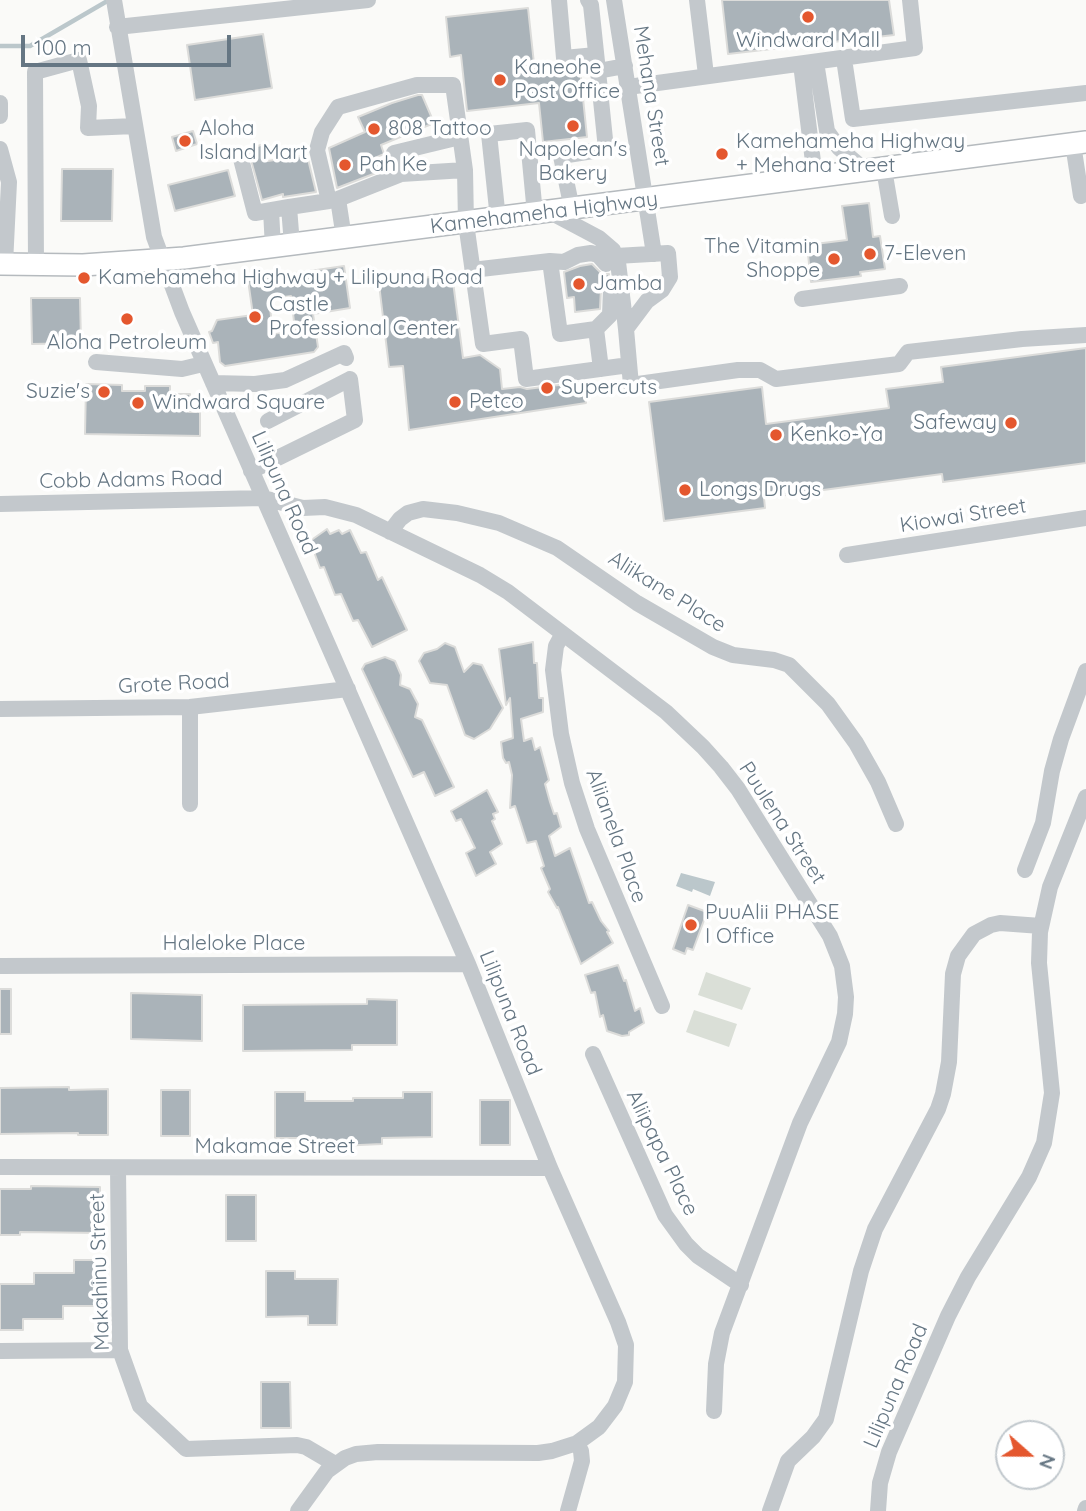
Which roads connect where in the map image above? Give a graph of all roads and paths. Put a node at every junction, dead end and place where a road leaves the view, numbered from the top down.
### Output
1 (368, 0) edge
2 (559, 0) edge
3 (588, 0) edge
4 (614, 0) edge
5 (697, 0) edge
6 (910, 0) edge
7 (350, 1) edge
8 (114, 3) edge
9 (117, 27) junction
10 (844, 60) junction
11 (597, 63) junction
12 (808, 63) junction
13 (625, 66) junction
14 (706, 75) junction
15 (628, 87) junction
16 (1086, 93) edge
17 (0, 103) edge
18 (0, 116) edge
19 (135, 126) junction
20 (460, 137) junction
21 (1079, 143) edge
22 (0, 149) edge
23 (240, 155) dead end
24 (465, 170) junction
25 (875, 170) junction
26 (401, 174) junction
27 (815, 178) junction
28 (1081, 196) dead end
29 (333, 200) junction
30 (647, 200) junction
31 (289, 207) junction
32 (572, 209) junction
33 (271, 210) junction
34 (542, 213) junction
35 (892, 216) dead end
36 (498, 219) junction
37 (466, 223) junction
38 (344, 238) junction
39 (283, 246) junction
40 (654, 254) junction
41 (164, 260) junction
42 (550, 261) junction
43 (2, 264) edge
44 (36, 264) junction
45 (611, 265) junction
46 (472, 270) junction
47 (900, 286) dead end
48 (802, 299) dead end
49 (596, 329) junction
50 (626, 329) junction
51 (1086, 335) edge
52 (346, 358) dead end
53 (96, 362) dead end
54 (204, 364) junction
55 (629, 365) junction
56 (601, 369) junction
57 (213, 383) junction
58 (244, 383) junction
59 (260, 399) dead end
60 (268, 421) dead end
61 (251, 471) junction
62 (263, 498) junction
63 (0, 504) edge
64 (1086, 518) edge
65 (390, 532) junction
66 (847, 555) dead end
67 (562, 635) junction
68 (1086, 671) edge
69 (348, 689) junction
70 (190, 707) junction
71 (0, 709) edge
72 (1086, 797) edge
73 (190, 804) dead end
74 (896, 824) dead end
75 (1025, 870) dead end
76 (1041, 926) junction
77 (468, 964) junction
78 (0, 967) edge
79 (662, 1006) dead end
80 (593, 1054) dead end
81 (0, 1167) edge
82 (118, 1168) junction
83 (550, 1168) junction
84 (741, 1285) junction
85 (120, 1350) junction
86 (0, 1351) edge
87 (714, 1411) dead end
88 (577, 1443) junction
89 (335, 1464) junction
90 (298, 1511) edge
91 (568, 1511) edge
92 (770, 1511) edge
93 (878, 1511) edge

1 - 7 street
2 - 11 street
3 - 11 street
4 - 13 street, Mehana Street
5 - 14 street
6 - 10 street
7 - 9 street
8 - 9 street, Lilipuna Road
9 - 19 street, Lilipuna Road
10 - 12 street
10 - 16 street
11 - 13 street
11 - 32 street
12 - 14 street
12 - 25 street
12 - 27 street
13 - 15 street, Mehana Street
14 - 15 street
15 - 30 street, Mehana Street
17 - 18 street
19 - 41 street, Lilipuna Road
19 - 44 street
20 - 24 street
20 - 26 street
20 - 29 street
21 - 25 main road, Kamehameha Highway
21 - 28 street
22 - 43 street
23 - 33 street
24 - 26 street
24 - 37 street
25 - 27 main road, Kamehameha Highway
25 - 35 street
26 - 29 street
27 - 30 main road, Kamehameha Highway
29 - 31 street
29 - 38 street
30 - 32 main road, Kamehameha Highway
30 - 40 street, Mehana Street
31 - 33 street
31 - 39 street
32 - 34 main road, Kamehameha Highway
33 - 39 street
34 - 36 main road, Kamehameha Highway
34 - 36 street
34 - 45 street
36 - 37 main road, Kamehameha Highway
37 - 38 main road, Kamehameha Highway
37 - 46 street
38 - 39 main road, Kamehameha Highway
39 - 41 main road, Kamehameha Highway
40 - 45 street
40 - 50 street
41 - 44 main road, Kamehameha Highway
41 - 54 street, Lilipuna Road
42 - 45 street
42 - 46 street
42 - 49 street
43 - 44 main road, Kamehameha Highway
45 - 49 street
45 - 50 street
46 - 56 street
47 - 48 street
49 - 56 street
50 - 55 street
51 - 55 street
52 - 58 street
53 - 54 street
54 - 57 street, Lilipuna Road
55 - 56 street
57 - 58 street
57 - 61 street, Lilipuna Road
58 - 59 street
60 - 61 street
61 - 62 street, Lilipuna Road
62 - 63 street, Cobb Adams Road
62 - 65 street, Puulena Street
62 - 69 street, Lilipuna Road
64 - 66 street, Kiowai Street
65 - 67 street, Puulena Street
65 - 74 street, Aliikane Place
67 - 79 street, Aliianela Place
67 - 84 street, Puulena Street
68 - 75 street
69 - 70 street, Grote Road
69 - 77 street, Lilipuna Road
70 - 71 street, Grote Road
70 - 73 street
72 - 76 street, Lilipuna Road
76 - 92 street
76 - 93 street, Lilipuna Road
77 - 78 street, Haleloke Place
77 - 83 street, Lilipuna Road
80 - 84 street, Aliipapa Place
81 - 82 street, Makamae Street
82 - 83 street, Makamae Street
82 - 85 street, Makahinu Street
83 - 88 street, Lilipuna Road
84 - 87 street, Puulena Street
85 - 86 street
85 - 89 street, Makahinu Street
88 - 89 street, Lilipuna Road
88 - 91 street
89 - 90 street, Lilipuna Road

